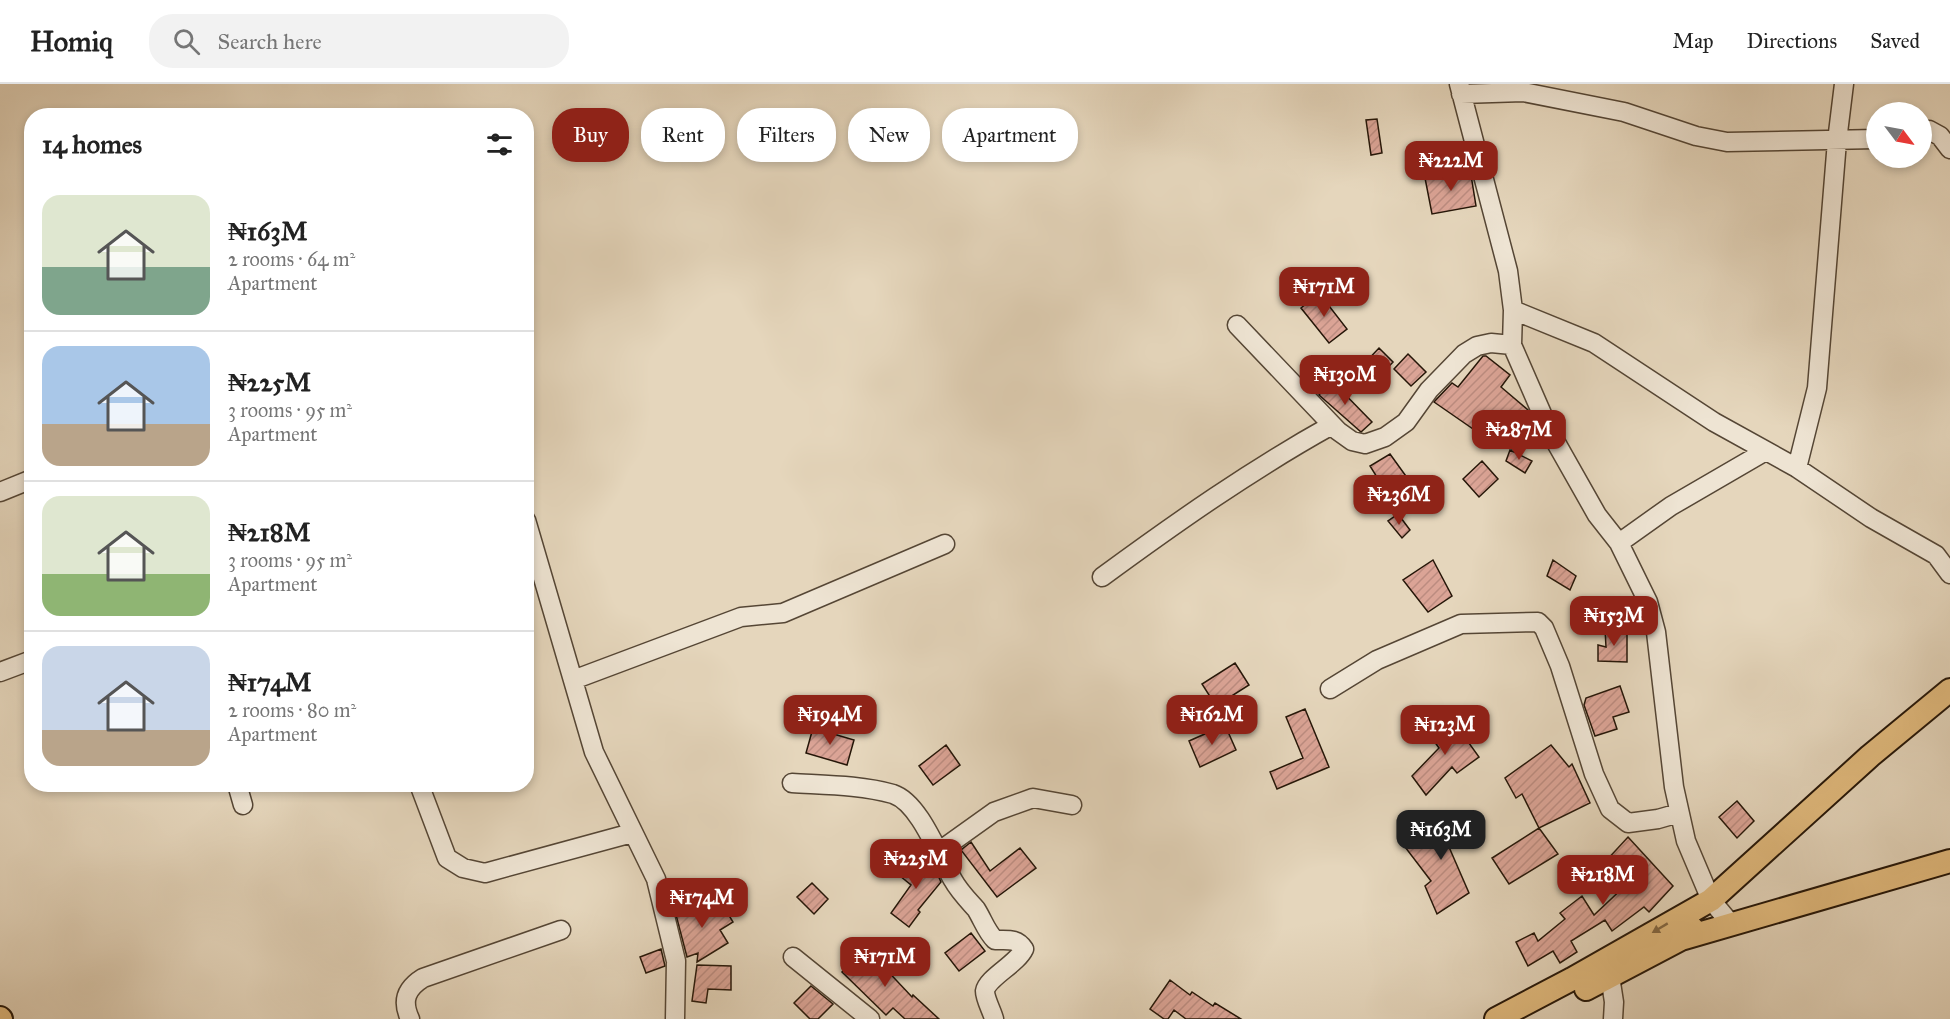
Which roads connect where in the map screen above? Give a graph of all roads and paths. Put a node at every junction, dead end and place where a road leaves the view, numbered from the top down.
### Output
1 (1844, 84) edge
2 (1460, 89) edge
3 (1932, 132) edge
4 (1866, 140) edge
5 (1837, 141) junction
6 (1950, 149) edge
7 (1513, 310) junction
8 (1237, 325) dead end
9 (1512, 345) junction
10 (1332, 424) junction
11 (1764, 452) junction
12 (1797, 468) junction
13 (24, 482) edge
14 (0, 492) edge
15 (1619, 543) junction
16 (945, 544) dead end
17 (534, 547) edge
18 (1950, 574) edge
19 (1102, 577) dead end
20 (24, 663) edge
21 (0, 672) edge
22 (573, 680) junction
23 (1330, 689) dead end
24 (1950, 690) edge
25 (792, 783) dead end
26 (239, 792) edge
27 (422, 792) edge
28 (243, 805) dead end
29 (1072, 805) dead end
30 (1679, 813) junction
31 (632, 833) junction
32 (938, 852) junction
33 (1950, 861) edge
34 (1711, 900) junction
35 (1731, 924) junction
36 (561, 930) dead end
37 (1681, 939) junction
38 (793, 957) dead end
39 (1610, 976) junction
40 (410, 1019) edge
41 (675, 1019) edge
42 (870, 1019) edge
43 (994, 1019) edge
44 (1496, 1019) edge
45 (1529, 1019) edge
46 (1613, 1019) edge

1 - 5 street
2 - 5 street
2 - 7 street
3 - 6 street
4 - 5 street
5 - 12 street
7 - 9 street
7 - 11 street
8 - 10 street
9 - 10 street
9 - 15 street
10 - 19 street
11 - 12 street
11 - 15 street
12 - 18 street
13 - 14 street
15 - 30 street
16 - 22 street
17 - 22 street
20 - 21 street
22 - 31 street
23 - 30 street
24 - 34 main road
25 - 32 street
26 - 28 street
27 - 31 street
29 - 32 street
30 - 34 street
31 - 41 street
32 - 43 street
33 - 35 main road
34 - 35 street
34 - 37 main road
34 -> 44 main road
35 - 37 main road
36 - 40 street
37 - 39 main road
38 - 42 street
39 - 45 main road
39 - 46 street

